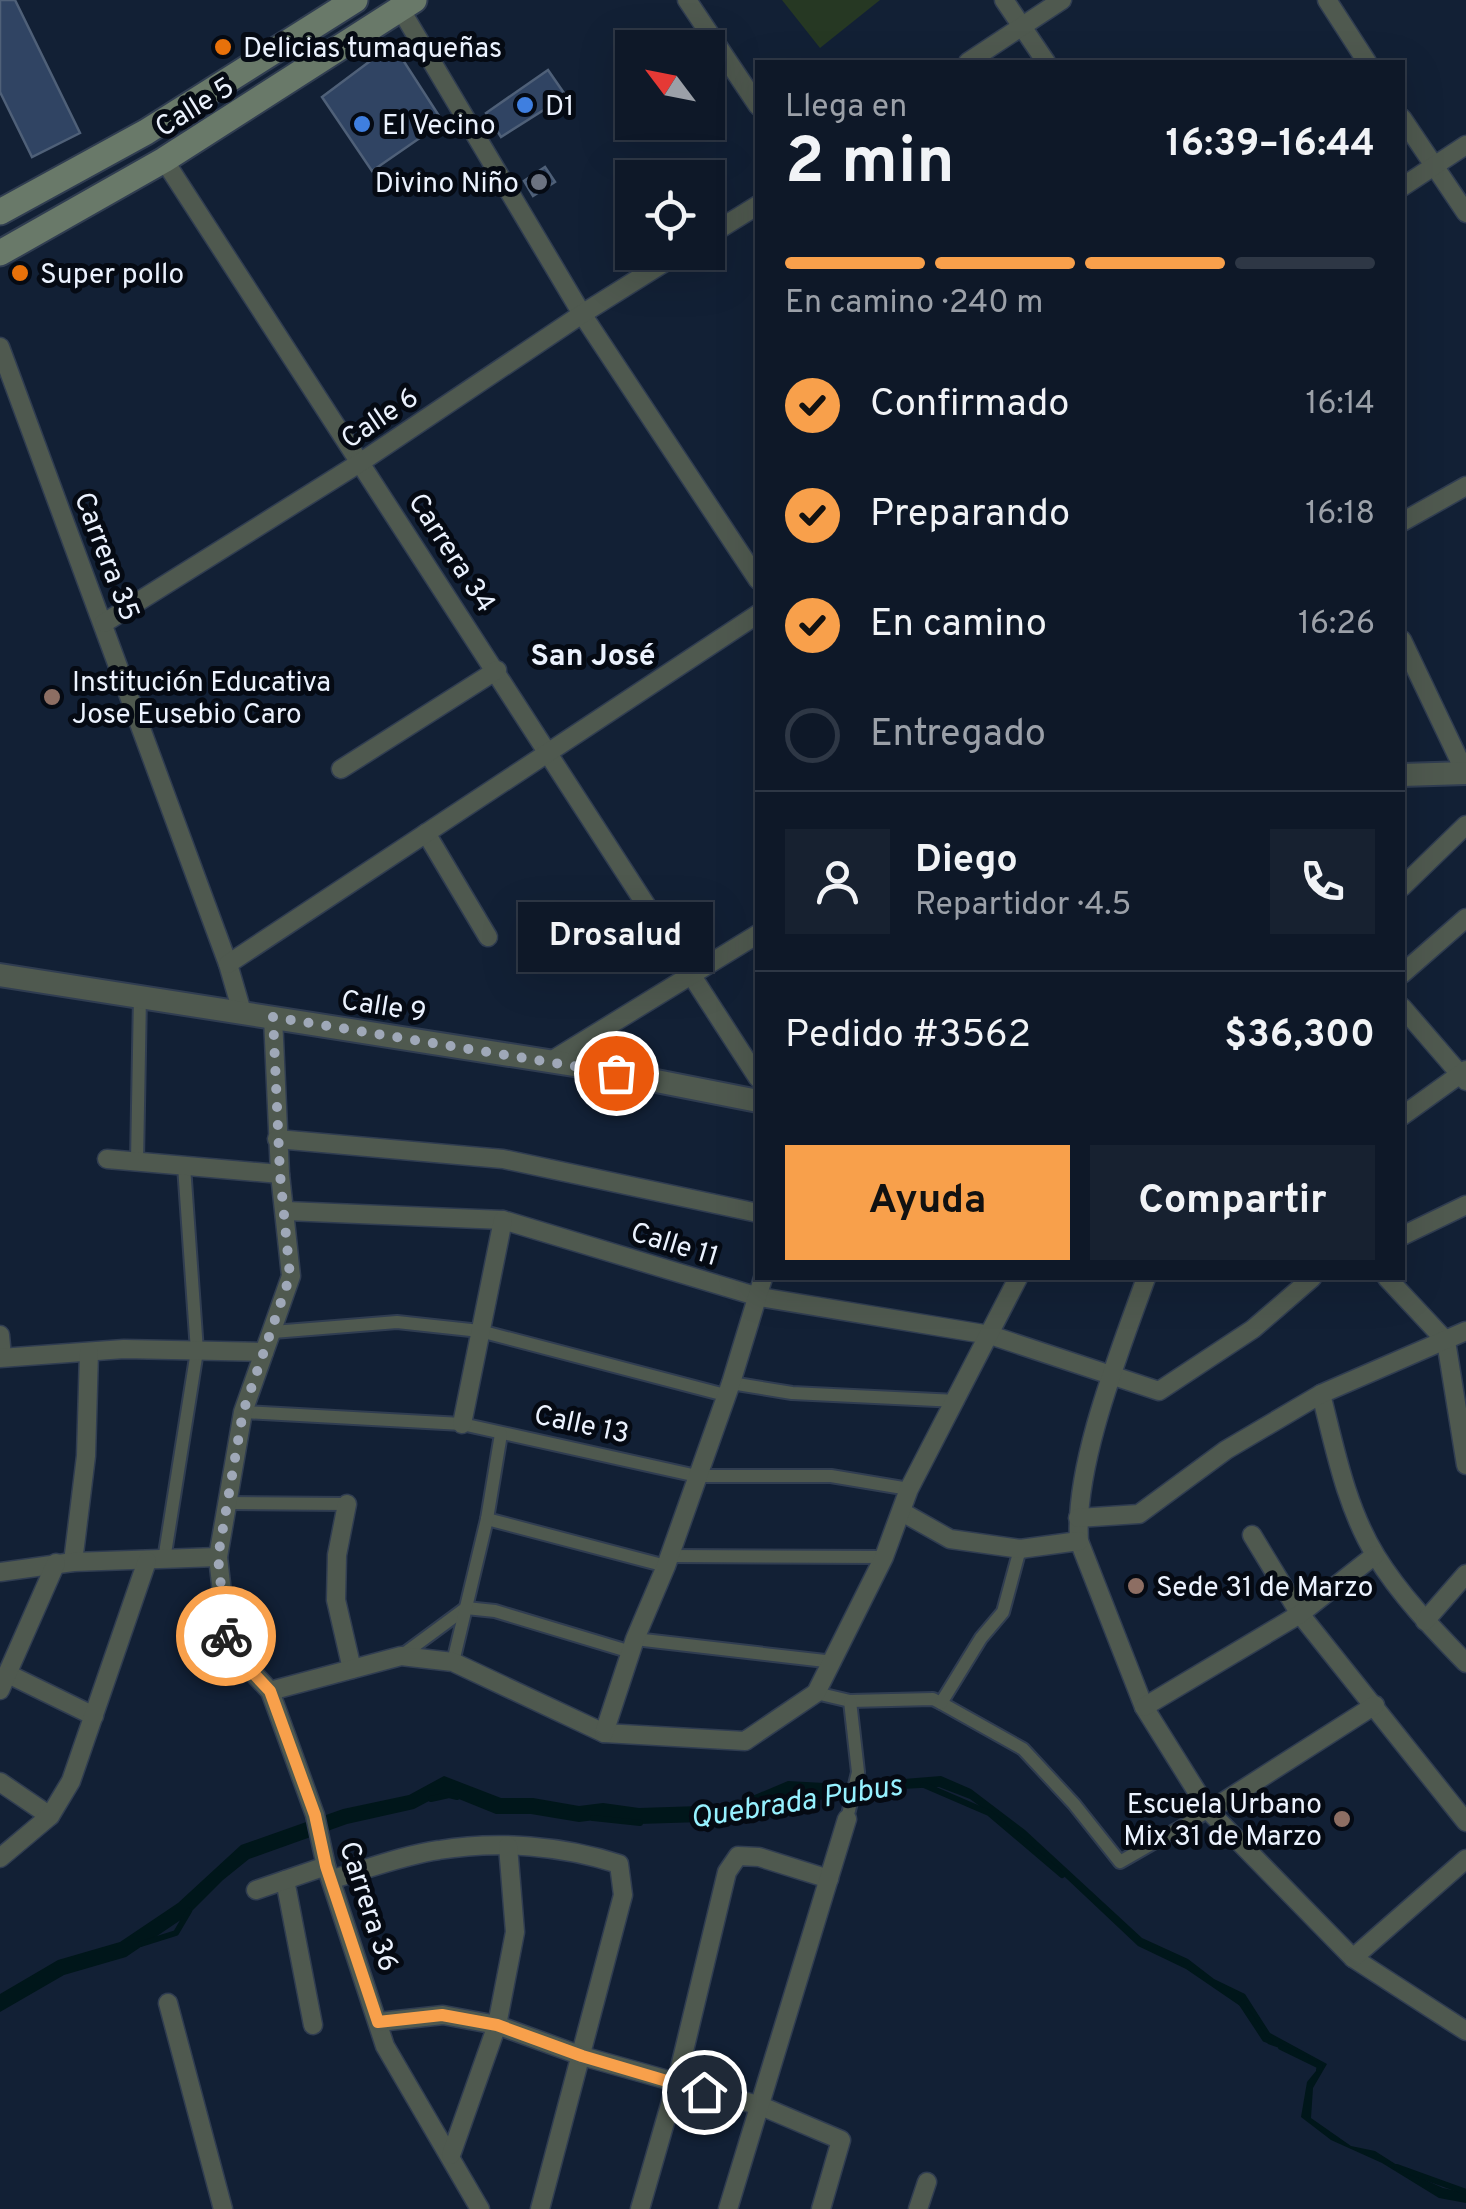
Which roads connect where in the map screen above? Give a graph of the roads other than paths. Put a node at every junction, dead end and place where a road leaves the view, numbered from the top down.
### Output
1 (355, 0) edge
2 (686, 0) edge
3 (1004, 0) edge
4 (1062, 0) edge
5 (1327, 0) edge
6 (408, 5) edge
7 (1021, 25) junction
8 (971, 60) edge
9 (1045, 60) edge
10 (1366, 60) edge
11 (755, 102) edge
12 (1405, 123) edge
13 (1466, 146) edge
14 (164, 160) junction
15 (1434, 167) junction
16 (1405, 186) edge
17 (755, 207) edge
18 (0, 212) edge
19 (1466, 213) edge
20 (725, 225) edge
21 (0, 253) edge
22 (653, 270) edge
23 (582, 314) junction
24 (0, 347) edge
25 (361, 462) junction
26 (1466, 486) edge
27 (1405, 520) edge
28 (755, 575) edge
29 (755, 616) edge
30 (104, 622) junction
31 (1405, 646) edge
32 (497, 670) junction
33 (547, 753) junction
34 (341, 770) dead end
35 (1466, 772) edge
36 (1405, 775) edge
37 (1466, 824) edge
38 (426, 833) junction
39 (1405, 885) edge
40 (1466, 918) edge
41 (755, 936) edge
42 (488, 938) dead end
43 (228, 964) junction
44 (1405, 971) edge
45 (691, 974) junction
46 (0, 975) edge
47 (140, 996) junction
48 (1405, 1010) edge
49 (242, 1012) junction
50 (273, 1017) junction
51 (552, 1062) junction
52 (755, 1073) edge
53 (1464, 1075) edge
54 (755, 1099) edge
55 (1405, 1114) edge
56 (278, 1139) junction
57 (106, 1159) dead end
58 (137, 1162) junction
59 (184, 1166) junction
60 (280, 1174) junction
61 (1466, 1205) edge
62 (286, 1211) junction
63 (755, 1212) edge
64 (503, 1220) junction
65 (1405, 1235) edge
66 (763, 1280) edge
67 (1017, 1280) edge
68 (1145, 1280) edge
69 (1310, 1280) edge
70 (1389, 1280) edge
71 (759, 1296) junction
72 (480, 1331) junction
73 (274, 1332) junction
74 (1466, 1332) edge
75 (990, 1335) junction
76 (0, 1336) edge
77 (1446, 1341) junction
78 (197, 1350) junction
79 (89, 1352) junction
80 (264, 1352) junction
81 (1, 1358) edge
82 (1111, 1377) junction
83 (728, 1389) junction
84 (1321, 1394) junction
85 (957, 1400) junction
86 (243, 1412) junction
87 (462, 1424) junction
88 (501, 1434) junction
89 (1466, 1466) edge
90 (697, 1476) junction
91 (909, 1490) junction
92 (227, 1503) junction
93 (347, 1504) joint
94 (902, 1512) junction
95 (1078, 1518) junction
96 (487, 1520) junction
97 (1252, 1535) dead end
98 (1080, 1541) junction
99 (1020, 1549) junction
100 (1375, 1555) junction
101 (218, 1557) junction
102 (884, 1557) junction
103 (156, 1560) junction
104 (668, 1561) junction
105 (64, 1562) junction
106 (0, 1572) edge
107 (1466, 1574) edge
108 (466, 1608) junction
109 (1300, 1614) junction
110 (1425, 1621) junction
111 (633, 1645) junction
112 (401, 1656) junction
113 (453, 1662) junction
114 (834, 1662) junction
115 (1466, 1663) edge
116 (352, 1669) junction
117 (4, 1682) edge
118 (270, 1691) junction
119 (816, 1693) junction
120 (850, 1701) junction
121 (941, 1704) junction
122 (1375, 1704) junction
123 (1144, 1707) junction
124 (94, 1716) junction
125 (604, 1732) junction
126 (0, 1782) edge
127 (1209, 1811) junction
128 (50, 1816) junction
129 (846, 1819) joint
130 (1466, 1822) edge
131 (508, 1846) junction
132 (0, 1858) edge
133 (1466, 1859) edge
134 (329, 1872) junction
135 (829, 1879) junction
136 (285, 1880) junction
137 (256, 1890) dead end
138 (1353, 1958) junction
139 (168, 2003) dead end
140 (378, 2022) junction
141 (313, 2025) dead end
142 (497, 2025) junction
143 (1466, 2031) edge
144 (582, 2056) junction
145 (676, 2084) junction
146 (761, 2106) junction
147 (451, 2155) junction
148 (926, 2182) dead end
149 (482, 2208) edge
150 (223, 2209) edge
151 (540, 2209) edge
152 (640, 2209) edge
153 (728, 2209) edge
154 (821, 2209) edge
155 (918, 2209) edge

1 - 18 main road, Calle 5
2 - 11 street
3 - 7 street
4 - 7 street
5 - 10 street
6 - 14 main road, Calle 5
6 - 23 street
7 - 8 street
7 - 9 street
12 - 15 street
13 - 15 street
14 - 21 main road, Calle 5
14 - 25 street, Carrera 34
15 - 16 street
15 - 19 street
17 - 20 street
22 - 23 street, Calle 6
23 - 25 street, Calle 6
23 - 28 street
24 - 30 street, Carrera 35
25 - 30 street, Calle 6
25 - 32 street, Carrera 34
26 - 27 street
29 - 33 street
30 - 43 street, Carrera 35
31 - 35 street
32 - 33 street, Carrera 34
32 - 34 street
33 - 38 street
33 - 45 street, Carrera 34
35 - 36 street
37 - 39 street
38 - 42 street
38 - 43 street
40 - 44 street
41 - 45 street
43 - 49 street, Carrera 35
45 - 51 street
45 - 52 street, Carrera 34
46 - 47 street, Calle 9
47 - 49 street, Calle 9
47 - 58 street
48 - 53 street
49 - 50 street, Calle 9
50 - 51 street, Calle 9
50 - 56 street
51 - 54 street, Calle 9
53 - 55 street
56 - 60 street
56 - 63 street
57 - 58 street
58 - 59 street
59 - 60 street
59 - 78 street
60 - 62 street
61 - 65 street
62 - 64 street, Calle 11
62 - 73 street
64 - 71 street, Calle 11
64 - 72 street
66 - 71 street
67 - 75 street
68 - 82 street
69 - 82 street, Calle 11
70 - 77 street
71 - 75 street, Calle 11
71 - 83 street
72 - 73 street
72 - 83 street
72 - 87 street
73 - 80 street
74 - 77 street
75 - 82 street, Calle 11
75 - 85 street
76 - 81 street
77 - 84 street
77 - 89 street
78 - 79 street
78 - 80 street
78 - 103 street
79 - 81 street
79 - 105 street
80 - 86 street
82 - 95 street
83 - 85 street
83 - 90 street
84 - 95 street
84 - 100 street
85 - 91 street
86 - 87 street, Calle 13
86 - 92 street
87 - 88 street, Calle 13
88 - 90 street, Calle 13
88 - 96 street
90 - 91 street, Calle 13
90 - 104 street
91 - 94 street
92 - 93 street
92 - 101 street
93 - 116 street
94 - 99 street
94 - 102 street
95 - 98 street
96 - 104 street
96 - 108 street
97 - 109 street
98 - 99 street
98 - 123 street
99 - 121 street
100 - 109 street
100 - 110 street
101 - 103 street
101 - 118 street, Carrera 36
102 - 104 street
102 - 114 street
103 - 105 street
103 - 124 street
104 - 111 street
105 - 106 street
105 - 117 street
107 - 110 street
108 - 111 street
108 - 112 street
108 - 113 street
109 - 122 street
109 - 123 street
110 - 115 street
111 - 114 street
111 - 125 street
112 - 113 street
112 - 116 street
113 - 125 street
114 - 119 street
116 - 118 street
117 - 124 street
118 - 134 street, Carrera 36
119 - 120 street
119 - 125 street
120 - 121 street
120 - 129 street
121 - 127 street
122 - 127 street
122 - 130 street
123 - 127 street
124 - 128 street
126 - 128 street
127 - 138 street
128 - 132 street
129 - 135 street
131 - 134 street
131 - 142 street
131 - 144 street
133 - 138 street
134 - 136 street
134 - 140 street, Carrera 36
135 - 145 street
135 - 146 street
136 - 137 street
136 - 141 street
138 - 143 street
139 - 150 street
140 - 142 street
140 - 147 street, Carrera 36
142 - 144 street
142 - 147 street
144 - 145 street
144 - 151 street
145 - 146 street
145 - 152 street
146 - 153 street
146 - 154 street
147 - 149 street, Carrera 36
148 - 155 street

